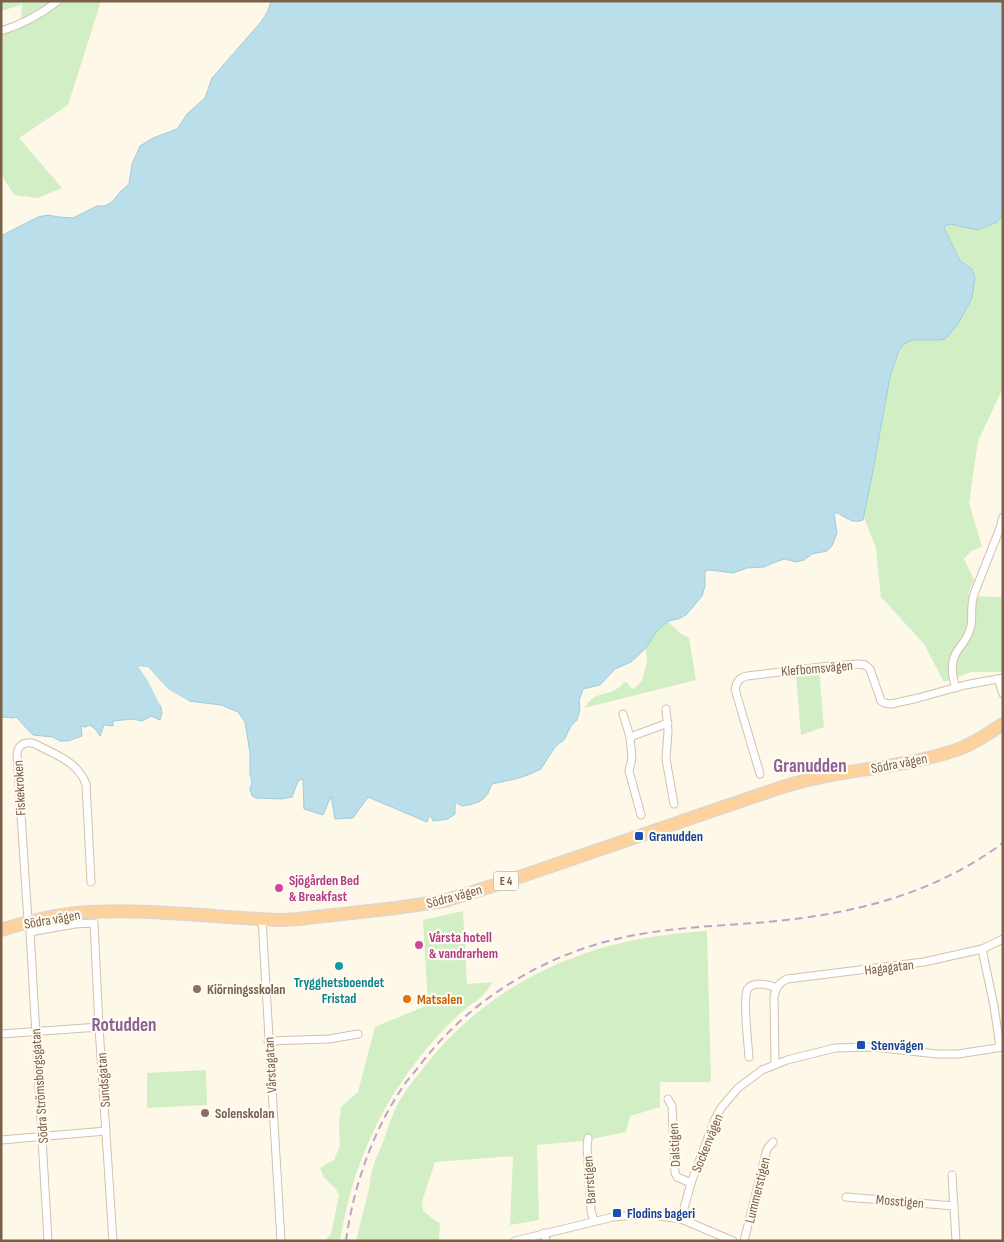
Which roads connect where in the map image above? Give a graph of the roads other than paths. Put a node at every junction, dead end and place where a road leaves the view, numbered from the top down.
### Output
1 (58, 1) edge
2 (1, 31) edge
3 (1003, 517) edge
4 (1000, 678) edge
5 (956, 688) junction
6 (1003, 694) edge
7 (666, 709) dead end
8 (623, 714) dead end
9 (668, 723) junction
10 (1003, 724) edge
11 (630, 737) junction
12 (760, 774) dead end
13 (674, 804) dead end
14 (641, 815) dead end
15 (91, 882) dead end
16 (262, 919) junction
17 (29, 926) junction
18 (1, 930) edge
19 (1003, 940) edge
20 (982, 949) junction
21 (776, 988) junction
22 (99, 1027) junction
23 (36, 1031) junction
24 (1, 1034) edge
25 (358, 1034) dead end
26 (268, 1041) junction
27 (1002, 1047) edge
28 (749, 1057) dead end
29 (775, 1064) junction
30 (668, 1099) dead end
31 (106, 1132) junction
32 (42, 1137) junction
33 (588, 1138) dead end
34 (1, 1140) edge
35 (773, 1142) dead end
36 (952, 1175) dead end
37 (691, 1183) junction
38 (846, 1197) dead end
39 (954, 1206) junction
40 (681, 1218) junction
41 (594, 1221) junction
42 (545, 1237) edge
43 (48, 1241) edge
44 (113, 1241) edge
45 (281, 1241) edge
46 (515, 1241) edge
47 (733, 1241) edge
48 (744, 1241) edge
49 (956, 1241) edge

1 - 2 street
3 - 5 street
4 - 5 street, Klefbomsvägen
4 - 6 street
5 - 12 street, Klefbomsvägen
7 - 9 street
8 - 11 street
9 - 11 street
9 - 13 street
10 - 16 highway, Södra vägen / E 4
11 - 14 street
15 - 17 street, Fiskekroken
16 - 17 highway, Södra vägen / E 4
16 - 26 street, Vårstagatan
17 - 18 highway, Södra vägen / E 4
17 - 22 street, Sundsgatan
17 - 23 street, Södra Strömsborgsgatan
19 - 20 street, Hagagatan
20 - 21 street, Hagagatan
20 - 27 street
21 - 28 street
21 - 29 street
22 - 23 street
22 - 31 street, Sundsgatan
23 - 24 street
23 - 32 street, Södra Strömsborgsgatan
25 - 26 street
26 - 45 street, Vårstagatan
27 - 29 street, Sockenvägen
29 - 37 street, Sockenvägen
30 - 37 street, Dalstigen
31 - 32 street
31 - 44 street, Sundsgatan
32 - 34 street
32 - 43 street, Södra Strömsborgsgatan
33 - 41 street, Barrstigen
35 - 48 street, Lummerstigen
36 - 39 street
37 - 40 street, Sockenvägen
38 - 39 street, Mosstigen
39 - 49 street
40 - 41 street
40 - 47 street
41 - 42 street
42 - 46 street

